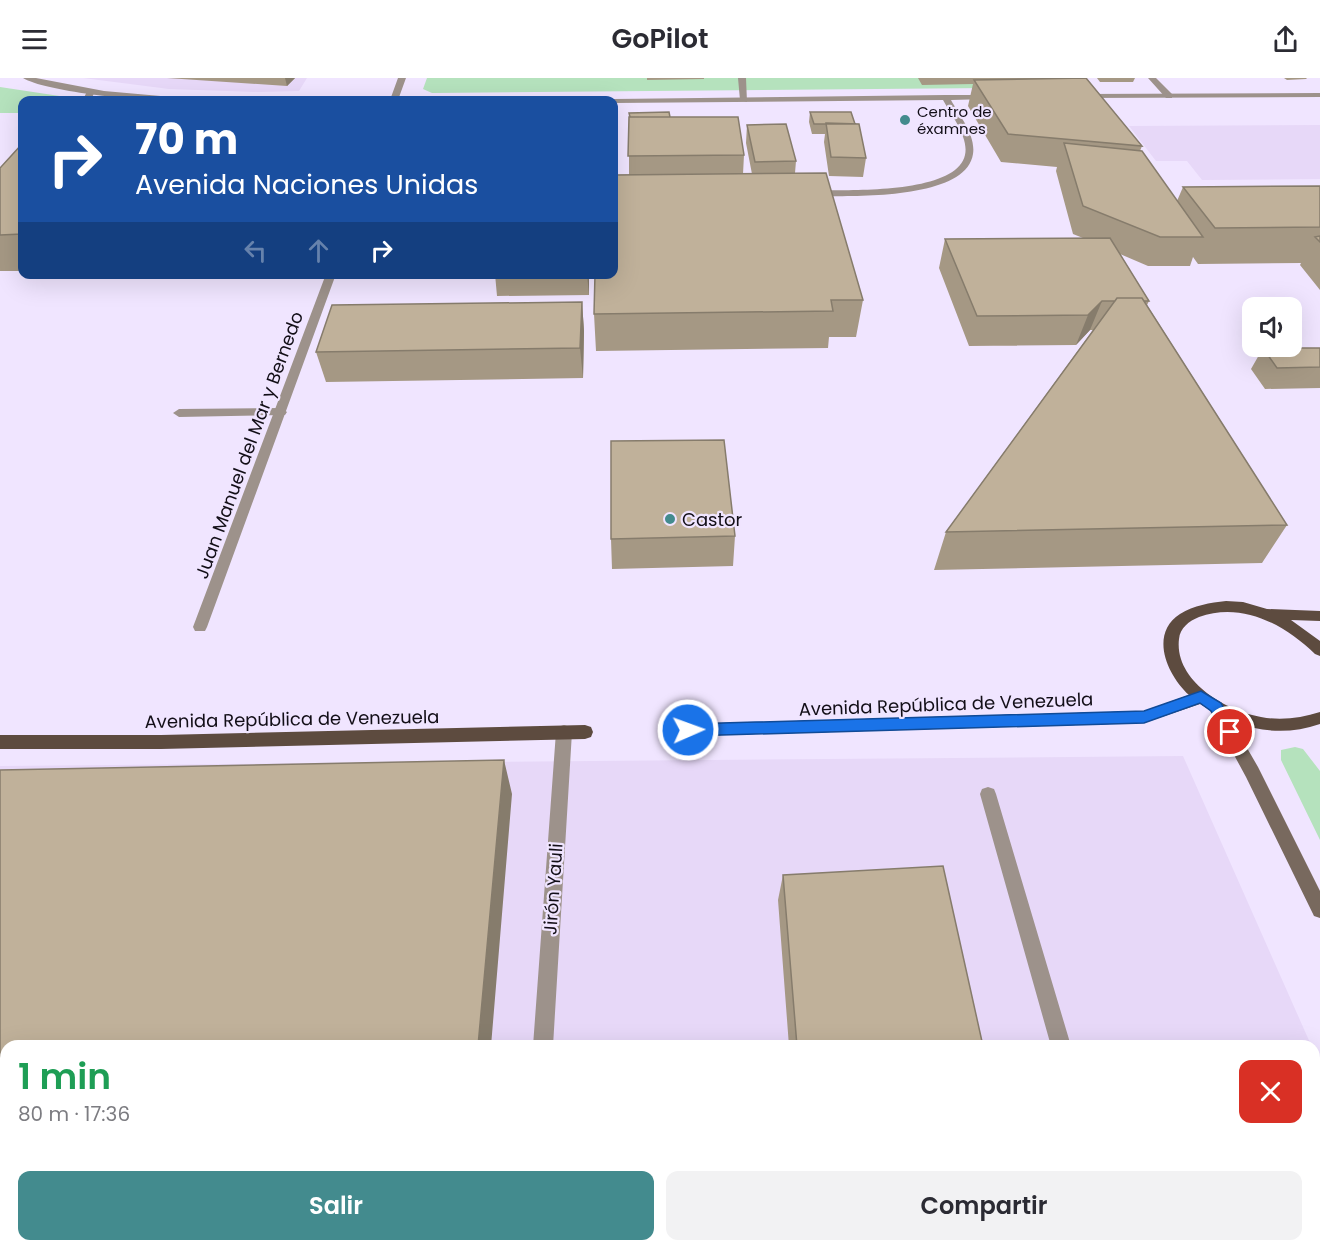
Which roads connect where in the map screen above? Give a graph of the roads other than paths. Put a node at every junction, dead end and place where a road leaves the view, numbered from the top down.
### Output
1 (27, 78) edge
2 (402, 78) edge
3 (742, 78) edge
4 (1152, 78) edge
5 (91, 91) junction
6 (1320, 95) edge
7 (89, 96) edge
8 (119, 96) edge
9 (395, 96) edge
10 (1075, 96) edge
11 (1169, 96) junction
12 (945, 97) junction
13 (992, 97) edge
14 (744, 100) junction
15 (618, 101) edge
16 (803, 193) edge
17 (329, 279) edge
18 (280, 412) junction
19 (179, 413) dead end
20 (1259, 612) junction
21 (1320, 616) edge
22 (200, 627) dead end
23 (1320, 650) edge
24 (1201, 697) junction
25 (1216, 707) junction
26 (1320, 718) edge
27 (688, 730) dead end
28 (564, 732) junction
29 (585, 732) dead end
30 (0, 742) edge
31 (988, 794) dead end
32 (1320, 910) edge
33 (543, 1040) edge
34 (1059, 1040) edge

1 - 5 street
2 - 9 street
3 - 14 street
4 - 11 street
5 - 7 street
5 - 8 street
6 - 11 street
10 - 11 street
12 - 13 street
12 - 14 street
12 - 16 street
14 - 15 street
17 - 18 street, Juan Manuel del Mar y Bernedo
18 - 19 street
18 - 22 street, Juan Manuel del Mar y Bernedo
20 - 21 main road
20 - 23 main road
20 - 24 main road
24 - 25 main road
24 - 27 main road, Avenida República de Venezuela
25 - 26 main road
25 - 32 main road
28 - 29 main road, Avenida República de Venezuela
28 - 30 main road, Avenida República de Venezuela
28 - 33 street, Jirón Yauli
31 - 34 street

